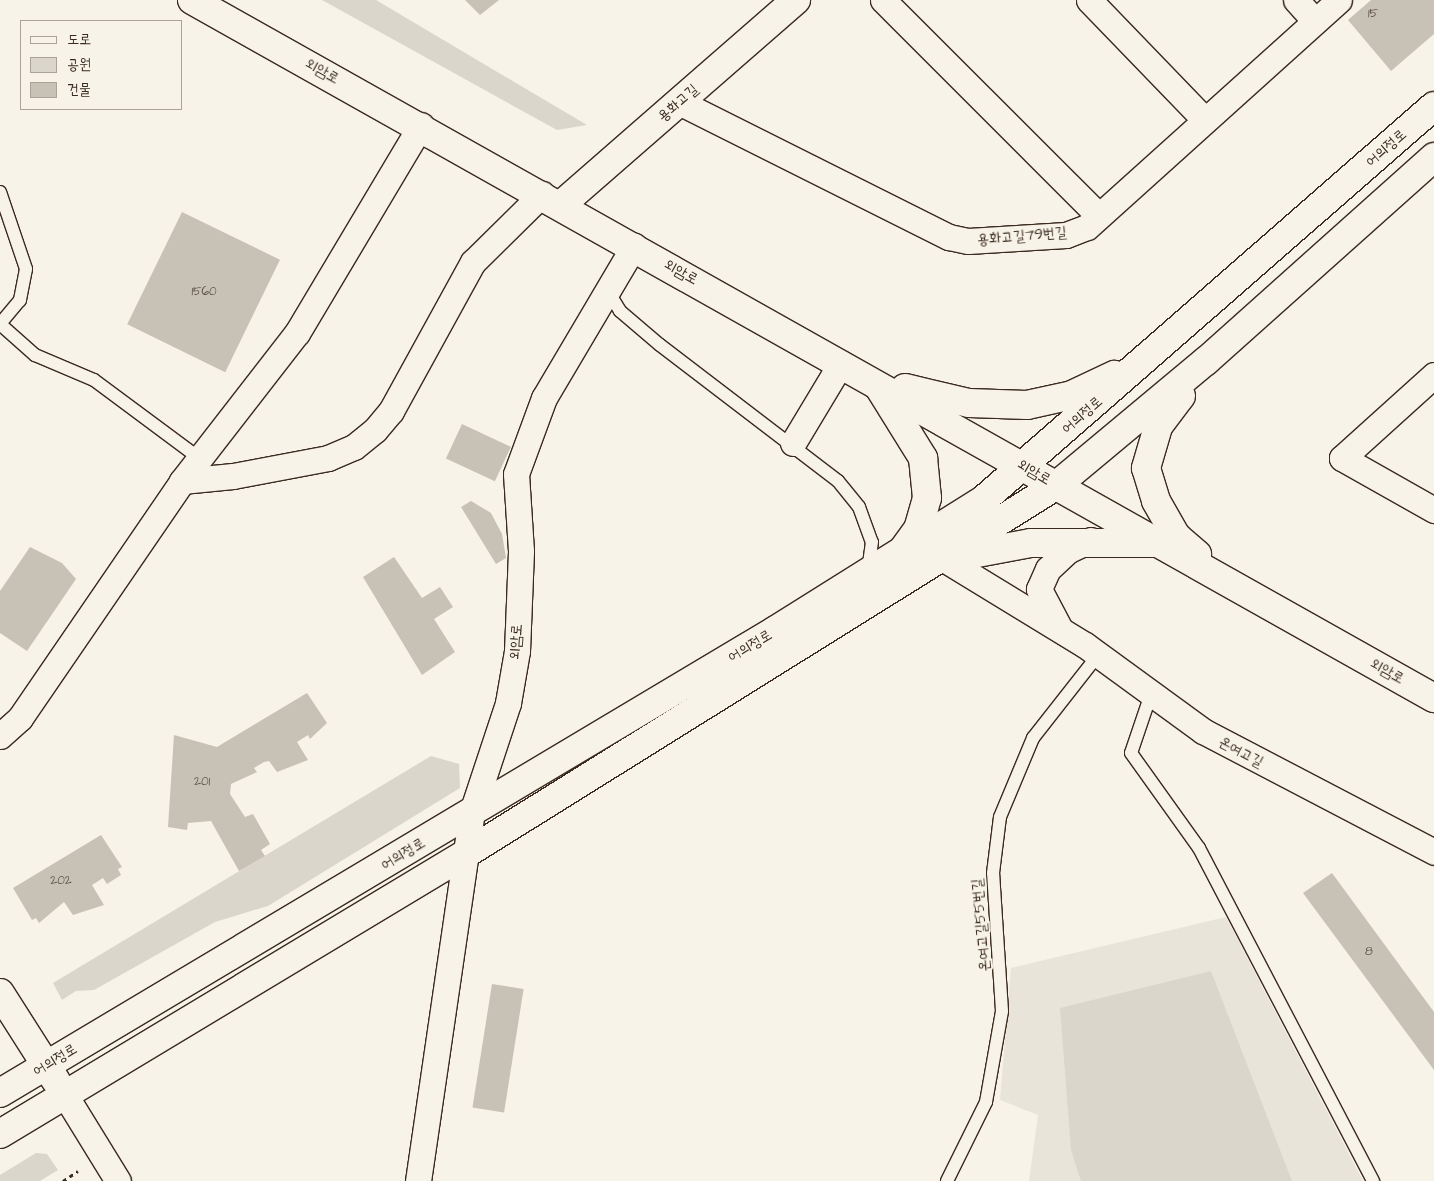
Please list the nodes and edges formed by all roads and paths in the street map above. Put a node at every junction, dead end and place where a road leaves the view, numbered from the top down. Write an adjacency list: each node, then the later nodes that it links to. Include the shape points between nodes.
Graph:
1 (192, 0): 11 (main road, 외암로)
2 (796, 0): 8 (main road, 용화고길)
3 (883, 0): 15 (street)
4 (1089, 0): 10 (street)
5 (1296, 0): 7 (street)
6 (1339, 0): 7 (street, 용화고길79번길)
7 (1315, 21): 10 (street, 용화고길79번길)
8 (679, 102): 14 (main road, 용화고길); 15 (street, 용화고길79번길, via 949,237 968,241 1066,235 1087,227)
9 (1434, 106): 19 (main road, 어의정로)
10 (1205, 120): 15 (street, 용화고길79번길)
11 (421, 125): 14 (main road, 외암로); 25 (street, via 297,333)
12 (1434, 157): 20 (main road, 어의정로)
13 (0, 192): 18 (lane, via 26,269 20,300)
14 (551, 199): 16 (main road, 외암로); 27 (street, via 473,262 391,412 354,447 328,458 233,476)
15 (1099, 216)
16 (634, 246): 17 (street, 외암로); 21 (main road, 외암로)
17 (608, 291): 24 (lane, via 620,311 660,345); 41 (street, 외암로, via 544,398 516,474 522,551 517,651 508,703)
18 (0, 324): 25 (lane, via 35,355 94,380)
19 (1155, 352): 23 (main road, via 1072,395 1027,405 969,403); 26 (main road, 어의정로)
20 (1206, 361): 28 (main road, 어의정로); 35 (main road, via 1158,427 1146,468 1156,501 1176,536)
21 (841, 362): 23 (main road, 외암로); 24 (street)
22 (1434, 375): 29 (street, via 1342,458)
23 (875, 382): 26 (main road, 외암로); 32 (main road, via 923,458 927,498 918,529)
24 (793, 443): 34 (lane, via 838,481 859,507 872,542)
25 (199, 458): 27 (street)
26 (1024, 466): 28 (main road, 외암로); 32 (main road, 어의정로, via 982,501)
27 (182, 481): 40 (street, via 20,718)
28 (1057, 485): 31 (main road, 외암로); 33 (main road, 어의정로)
29 (1434, 510)
30 (1092, 540): 31 (main road); 33 (main road, via 1031,543); 36 (street, 온여고길, via 1067,551 1048,570 1039,589)
31 (1160, 543): 35 (main road, 외암로)
32 (900, 553): 34 (main road, 어의정로)
33 (944, 559): 36 (street, 온여고길); 42 (main road, 어의정로)
34 (867, 573): 41 (main road, 어의정로)
35 (1228, 582): 39 (main road, 외암로)
36 (1062, 631): 37 (street, 온여고길)
37 (1098, 655): 38 (street, 온여고길); 53 (lane, 온여고길55번길, via 1033,738 1000,817 992,873 1002,1012 986,1102)
38 (1151, 694): 43 (street, 온여고길, via 1203,731); 54 (lane, via 1131,753 1200,848)
39 (1434, 698)
40 (0, 736)
41 (472, 812): 42 (street, 외암로); 45 (main road, 어의정로)
42 (467, 852): 47 (main road, 어의정로); 52 (street, 외암로)
43 (1434, 852)
44 (0, 993): 45 (main road)
45 (46, 1065): 46 (main road, 어의정로); 47 (main road)
46 (0, 1093)
47 (65, 1095): 48 (main road, 어의정로); 51 (street)
48 (0, 1134)
49 (78, 1172): 50 (path)
50 (63, 1181)
51 (118, 1181)
52 (418, 1181)
53 (947, 1181)
54 (1374, 1181)

